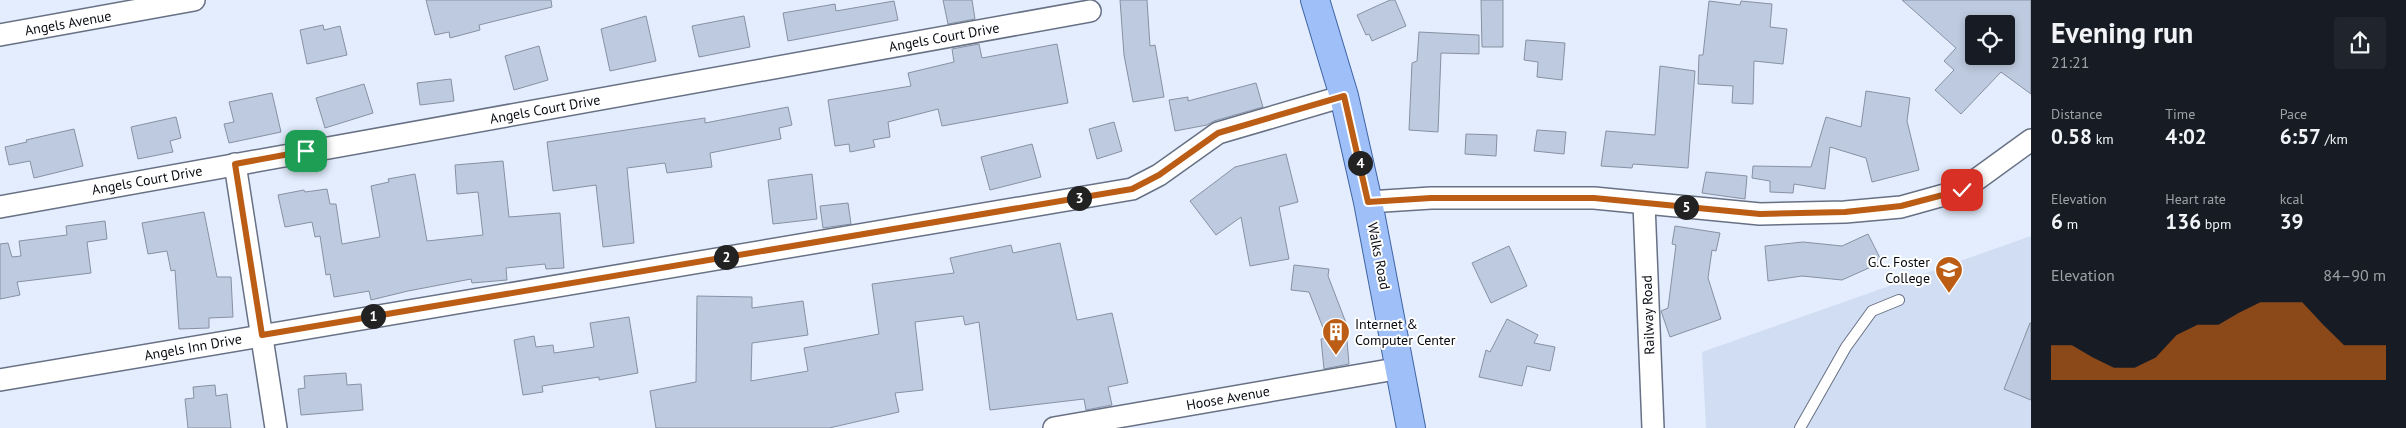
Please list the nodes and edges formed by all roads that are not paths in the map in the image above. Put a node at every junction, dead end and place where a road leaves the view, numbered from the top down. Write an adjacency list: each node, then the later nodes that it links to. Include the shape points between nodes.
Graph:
1 (194, 0): 4 (street, Angels Avenue)
2 (1315, 0): 5 (main road, Walks Road)
3 (1090, 11): 7 (street, Angels Court Drive)
4 (0, 35)
5 (1344, 96): 8 (main road, Walks Road); 12 (street, Angels Inn Drive, via 1218,133 1159,175 1132,189)
6 (2031, 140): 9 (street, via 1962,190 1901,206 1845,212 1760,214)
7 (235, 164): 10 (street, Angels Court Drive); 12 (street)
8 (1368, 202): 9 (street, via 1431,198 1594,198); 13 (main road, Walks Road)
9 (1644, 203): 18 (street, Railway Road)
10 (0, 206)
11 (1899, 300): 19 (lane, via 1872,312 1846,347)
12 (262, 335): 14 (street, Angels Inn Drive); 15 (street)
13 (1401, 368): 16 (street, Hoose Avenue); 17 (main road, Walks Road)
14 (0, 380)
15 (276, 428)
16 (1054, 428)
17 (1411, 428)
18 (1653, 428)
19 (1800, 428)

